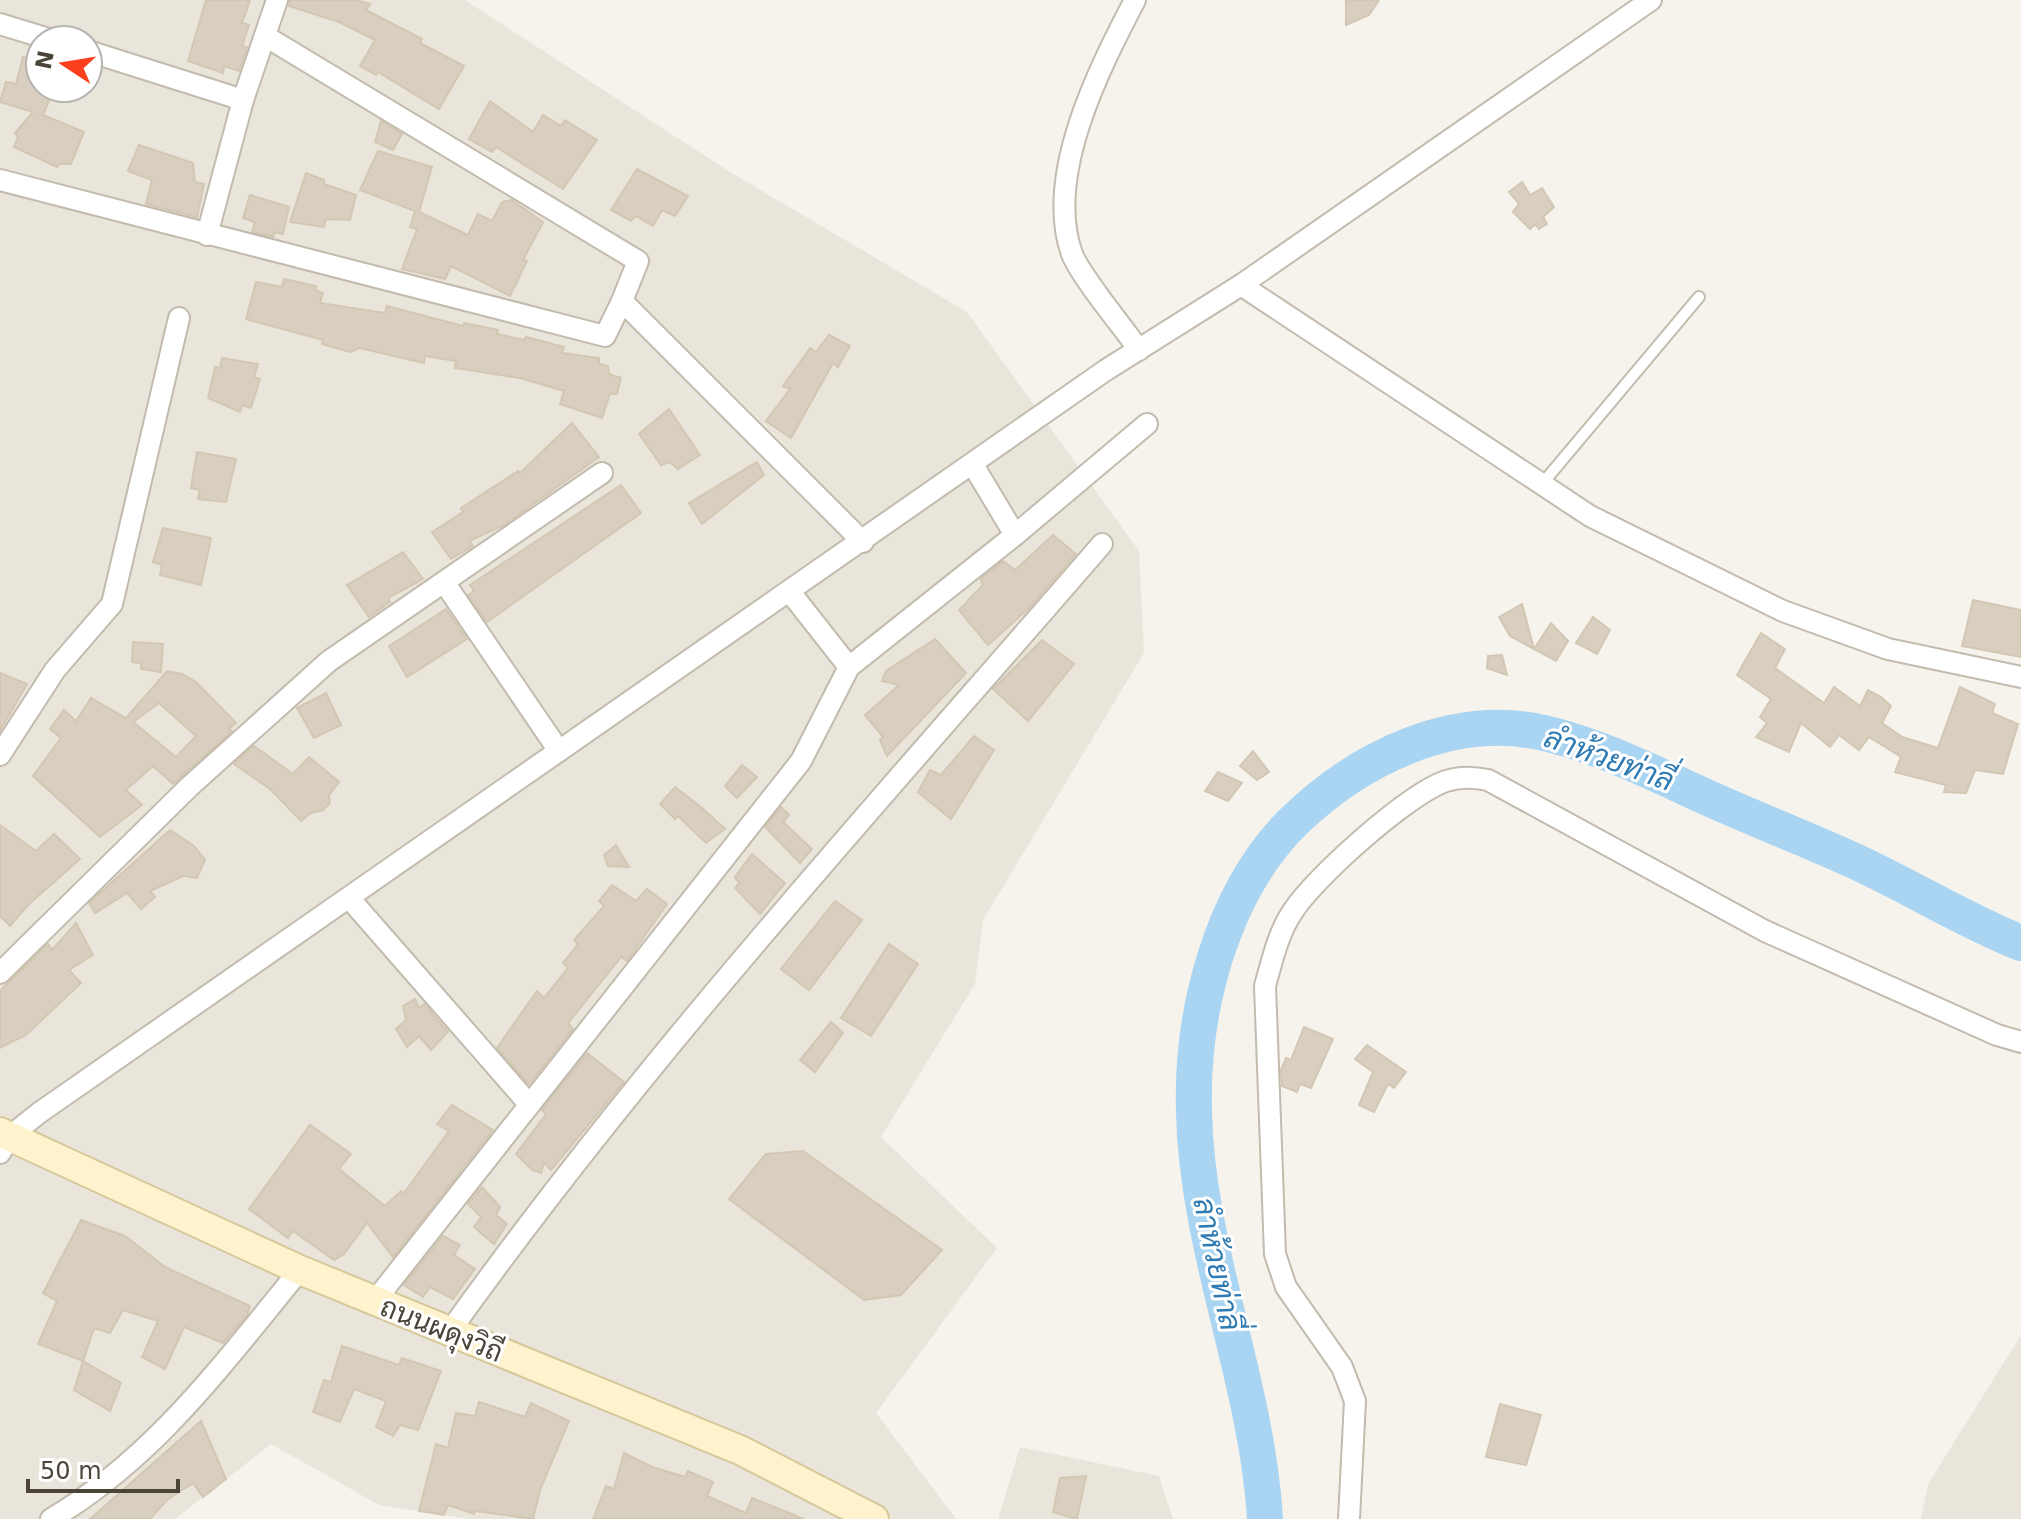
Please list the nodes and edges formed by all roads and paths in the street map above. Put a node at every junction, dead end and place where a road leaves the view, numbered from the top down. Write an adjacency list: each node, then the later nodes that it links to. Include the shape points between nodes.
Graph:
1 (277, 0): 6 (street)
2 (1135, 0): 15 (street, via 1106,56 1070,156 1064,213 1073,256)
3 (1651, 0): 11 (street)
4 (0, 24): 5 (street)
5 (24, 31)
6 (265, 36): 8 (street); 13 (street, via 638,261)
7 (104, 56): 8 (street)
8 (243, 100): 10 (street)
9 (0, 180): 10 (street)
10 (207, 235): 13 (street, via 605,336)
11 (1241, 285): 15 (street); 19 (street)
12 (1699, 297): 19 (lane)
13 (622, 301): 21 (street)
14 (179, 318): 28 (street, via 112,604 55,670)
15 (1139, 350): 17 (street)
16 (1147, 424): 20 (street)
17 (973, 465): 20 (street); 21 (street)
18 (602, 473): 23 (street)
19 (1542, 484): 26 (street, via 1590,516 1783,611 1888,649)
20 (1015, 535): 25 (street)
21 (863, 542): 24 (street)
22 (1102, 544): 36 (street, via 648,1074)
23 (444, 582): 27 (street); 30 (street, via 329,661 190,786)
24 (790, 592): 25 (street); 27 (street)
25 (849, 667): 32 (street, via 801,761)
26 (2021, 677)
27 (559, 751): 29 (street)
28 (0, 755)
29 (350, 899): 32 (street); 33 (street)
30 (0, 973)
31 (2021, 1042): 39 (street, via 1765,931 1488,780 1469,776 1416,795 1308,890 1276,946 1265,986 1275,1254 1286,1287 1342,1367 1355,1401)
32 (529, 1104): 35 (street)
33 (2, 1139): 34 (main road, ถนนผดุงวิถี)
34 (300, 1270): 35 (main road, ถนนผดุงวิถี); 37 (street, via 170,1427)
35 (374, 1302): 36 (main road, ถนนผดุงวิถี)
36 (450, 1331): 38 (main road, ถนนผดุงวิถี, via 740,1450)
37 (51, 1519)
38 (874, 1519)
39 (1349, 1519)

